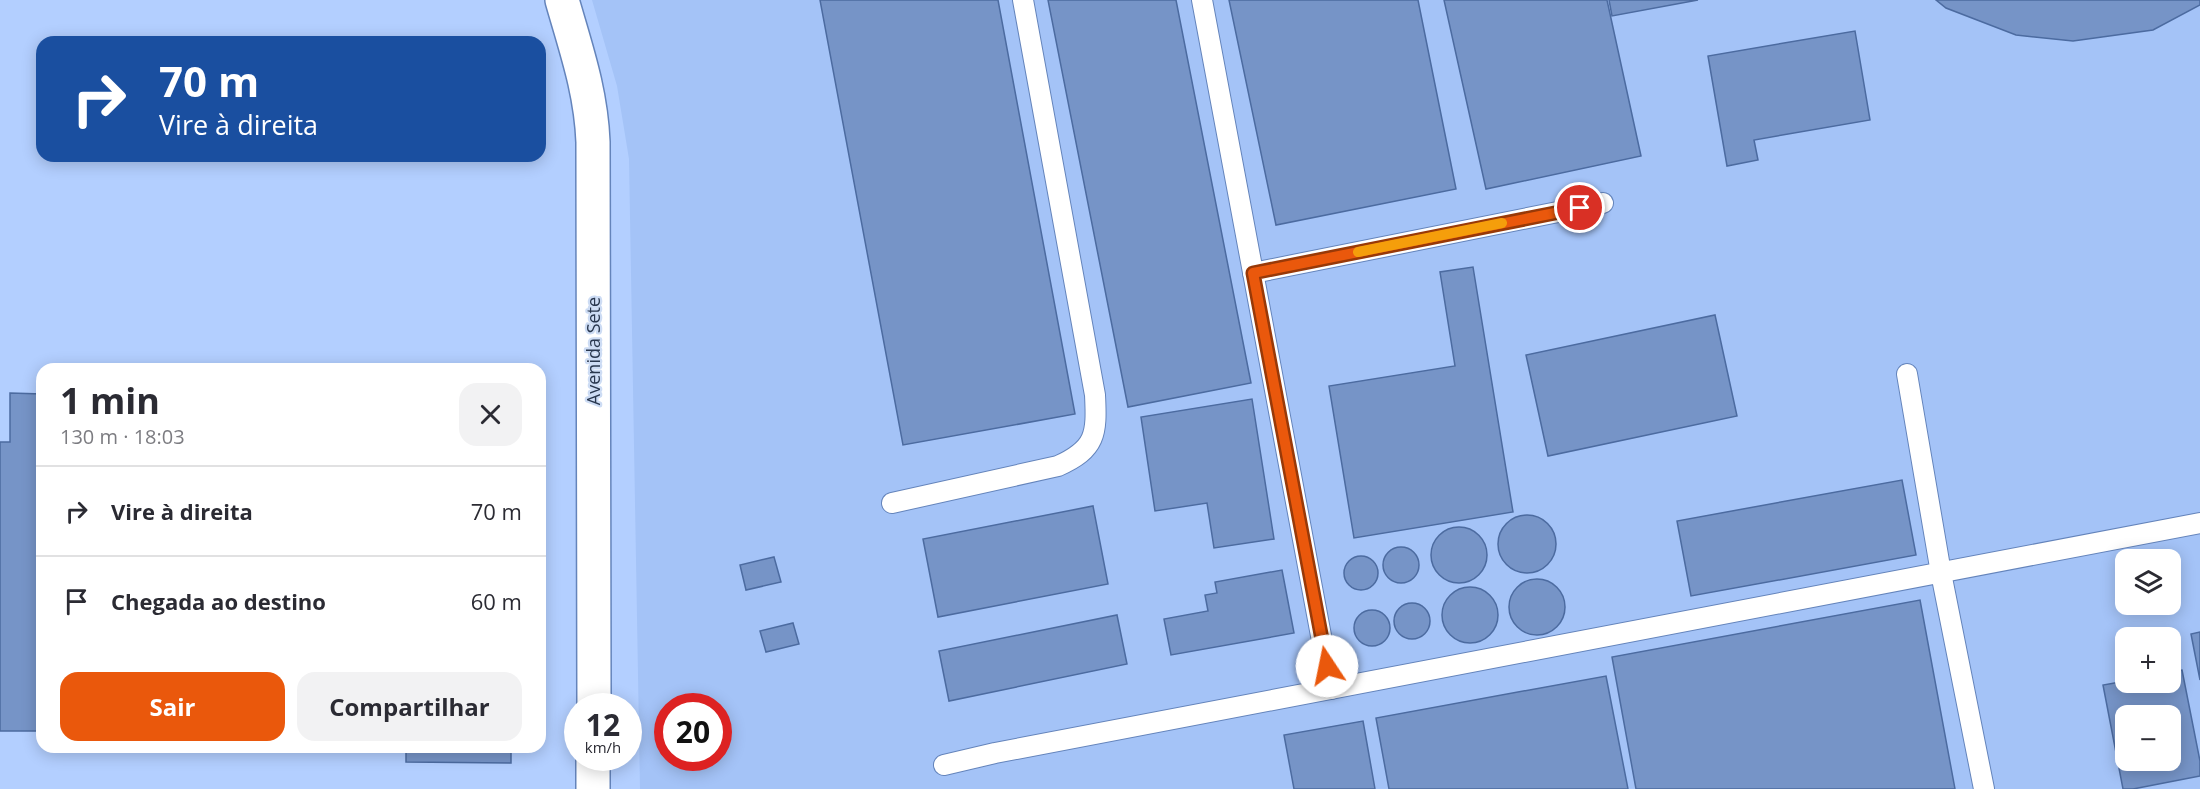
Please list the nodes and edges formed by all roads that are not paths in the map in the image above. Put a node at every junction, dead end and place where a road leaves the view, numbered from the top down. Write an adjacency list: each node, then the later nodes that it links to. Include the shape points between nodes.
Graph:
1 (562, 0): 11 (street, Avenida Sete, via 592,111)
2 (1023, 0): 7 (lane, via 1097,423 1092,440 1077,457 1058,466)
3 (1202, 0): 5 (lane)
4 (1603, 203): 5 (lane)
5 (1253, 273): 10 (lane)
6 (1907, 374): 9 (lane)
7 (891, 503)
8 (2200, 523): 9 (lane)
9 (1941, 573): 10 (lane); 15 (lane)
10 (1331, 689): 12 (lane)
11 (594, 693)
12 (944, 765)
13 (593, 771): 14 (street)
14 (593, 789)
15 (1984, 789)

